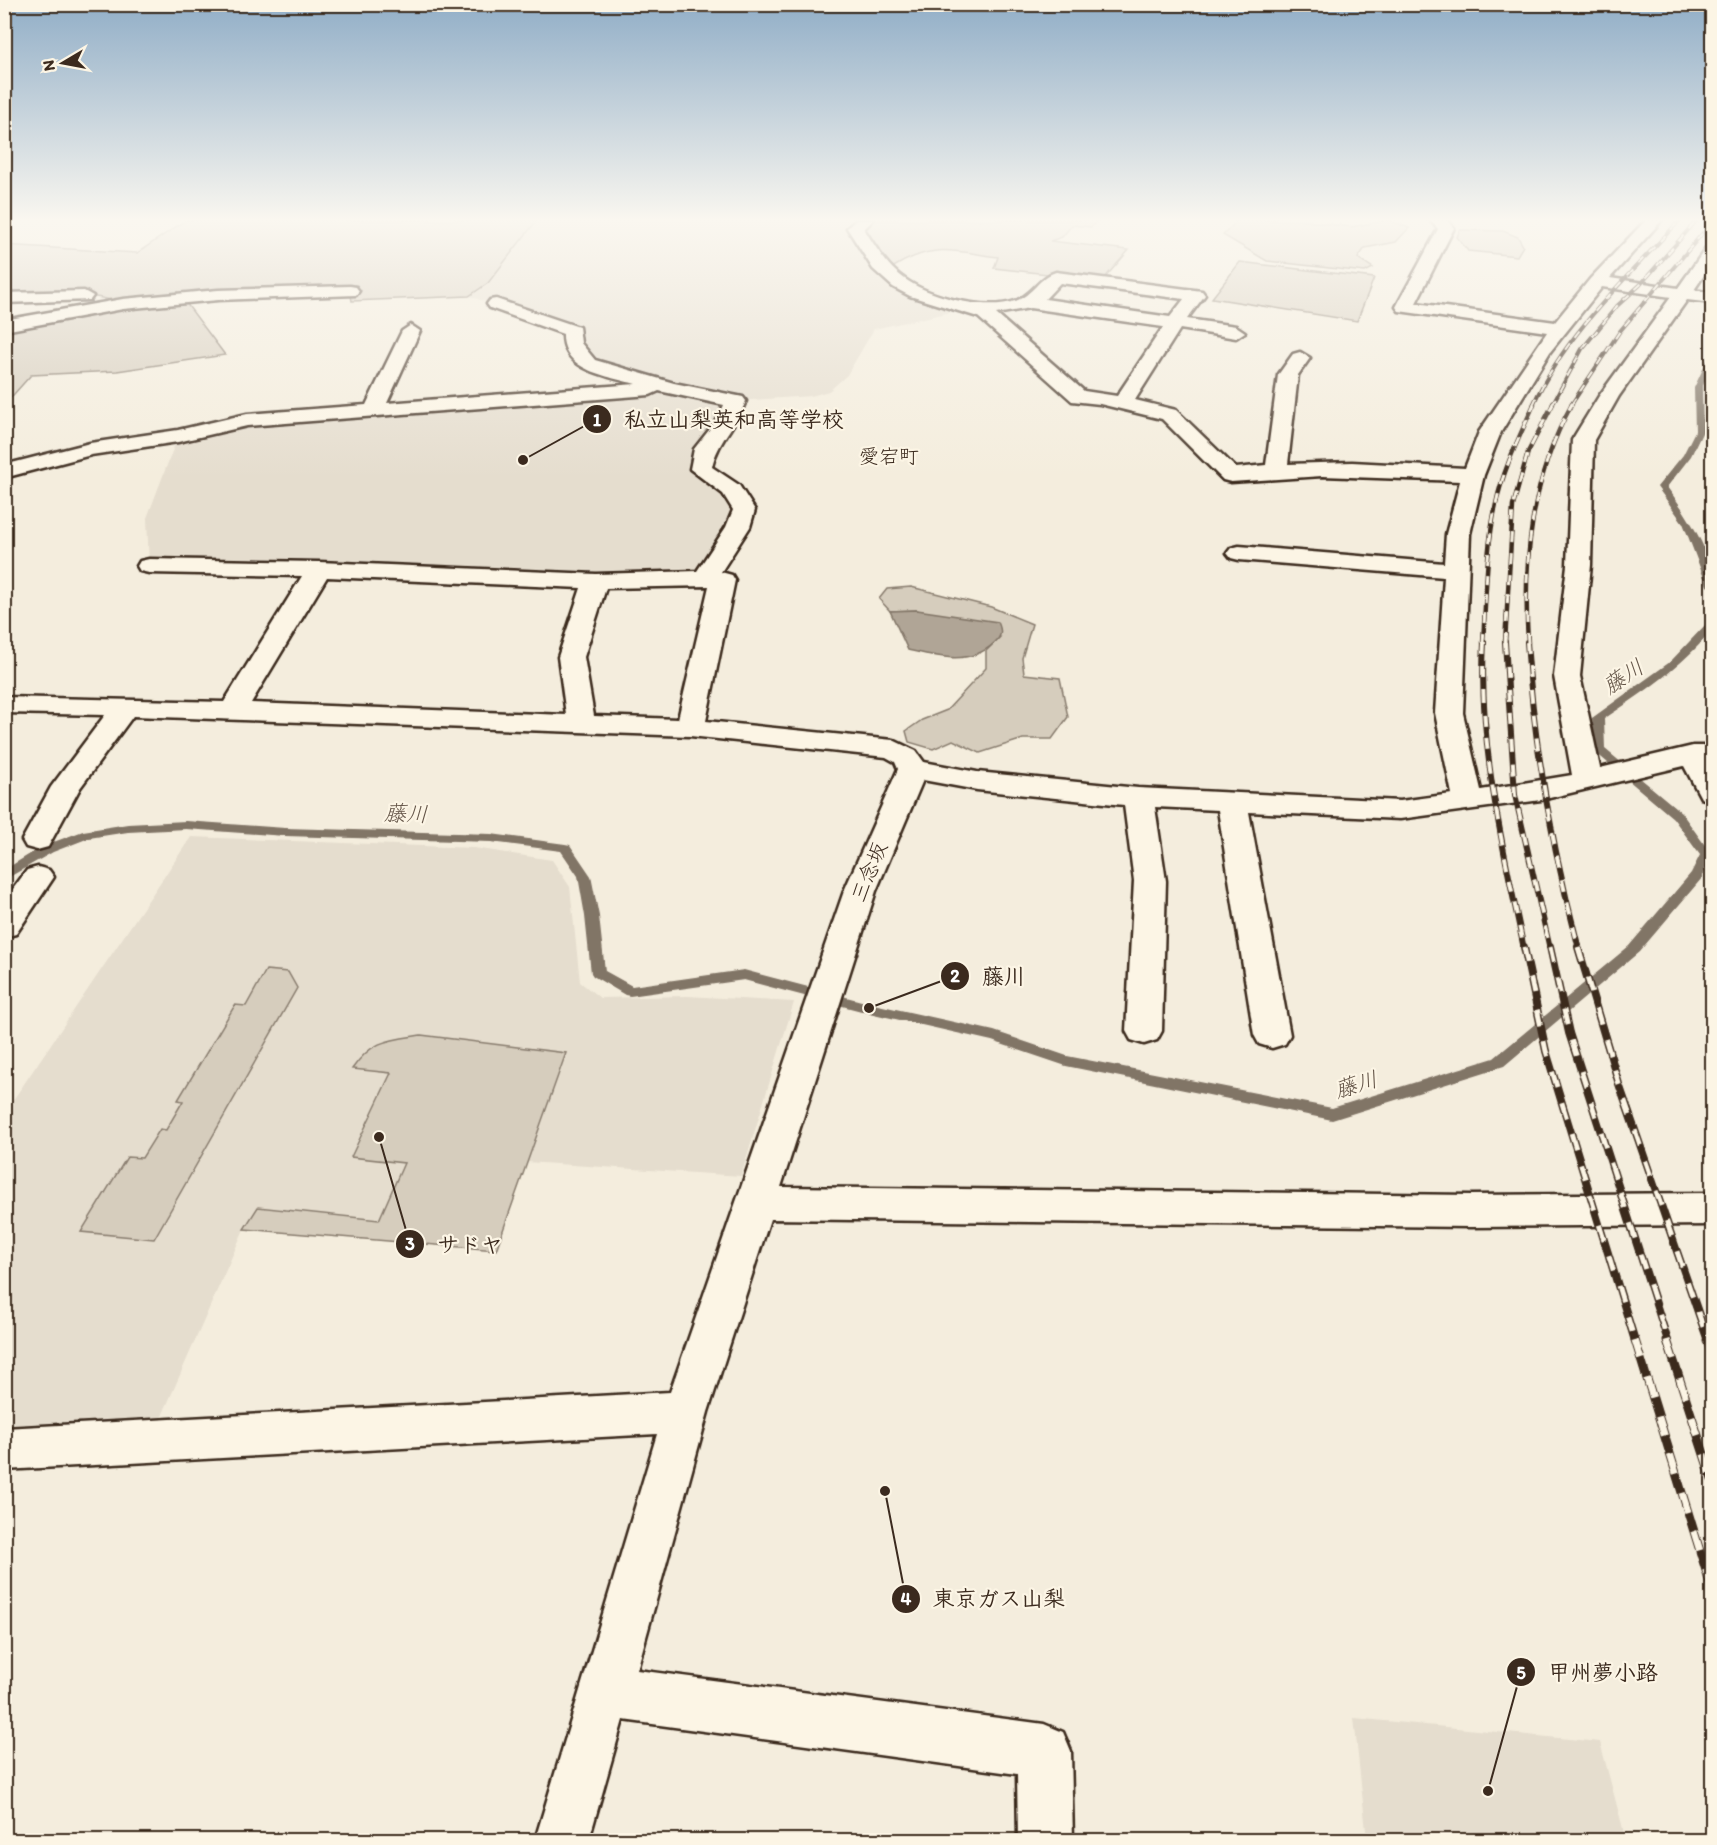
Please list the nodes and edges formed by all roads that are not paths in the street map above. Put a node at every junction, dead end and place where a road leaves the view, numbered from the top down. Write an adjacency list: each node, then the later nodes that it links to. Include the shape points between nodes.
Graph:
1 (112, 306): 12 (street)
2 (502, 306): 17 (street, via 572,332 572,344 588,364)
3 (963, 306): 10 (street)
4 (1016, 306): 10 (street)
5 (1055, 306): 11 (street)
6 (1188, 306): 11 (street)
7 (1406, 306): 13 (street)
8 (1577, 306): 13 (street)
9 (1675, 306): 36 (street, via 1583,440 1579,565 1567,676)
10 (979, 311): 18 (street, via 1079,397)
11 (1174, 324): 15 (street); 18 (street)
12 (4, 326)
13 (1559, 328): 22 (street, via 1490,432)
14 (411, 331): 19 (street)
15 (1236, 332)
16 (1300, 358): 20 (street, via 1288,375)
17 (671, 388): 19 (street); 27 (street, via 736,400 727,422 705,449 701,469 731,490 744,510 738,527)
18 (1123, 403): 20 (street, via 1169,414 1231,475)
19 (374, 410): 21 (street, via 247,420 178,436 90,449)
20 (1276, 469): 22 (street, via 1370,468)
21 (4, 472)
22 (1473, 475): 26 (street, via 1458,534)
23 (1239, 553): 26 (street)
24 (149, 566): 25 (street)
25 (319, 569): 28 (street); 31 (street)
26 (1455, 571): 39 (street, via 1449,713)
27 (705, 578): 28 (street); 33 (street, via 723,580)
28 (596, 580): 32 (street, via 571,657)
29 (4, 705): 30 (street)
30 (125, 707): 31 (street); 41 (street, via 66,787)
31 (232, 711): 32 (street)
32 (581, 723): 33 (street)
33 (690, 728): 35 (street, via 893,749 906,757)
34 (1703, 755): 36 (street); 37 (street)
35 (913, 769): 38 (street, via 977,781); 46 (street, 三念坂, via 860,891)
36 (1596, 779): 39 (street)
37 (1713, 792)
38 (1138, 797): 40 (street); 44 (street, via 1150,881)
39 (1468, 801): 40 (street, via 1400,810)
40 (1232, 802): 45 (street)
41 (37, 840)
42 (38, 877): 43 (street)
43 (4, 926)
44 (1144, 1031)
45 (1272, 1035)
46 (758, 1203): 47 (street, via 1471,1211); 48 (street, 三念坂)
47 (1713, 1209)
48 (686, 1412): 49 (street); 50 (street, 三念坂)
49 (4, 1449)
50 (605, 1692): 51 (street, 三念坂); 52 (street, via 1044,1751)
51 (562, 1840)
52 (1045, 1840)

